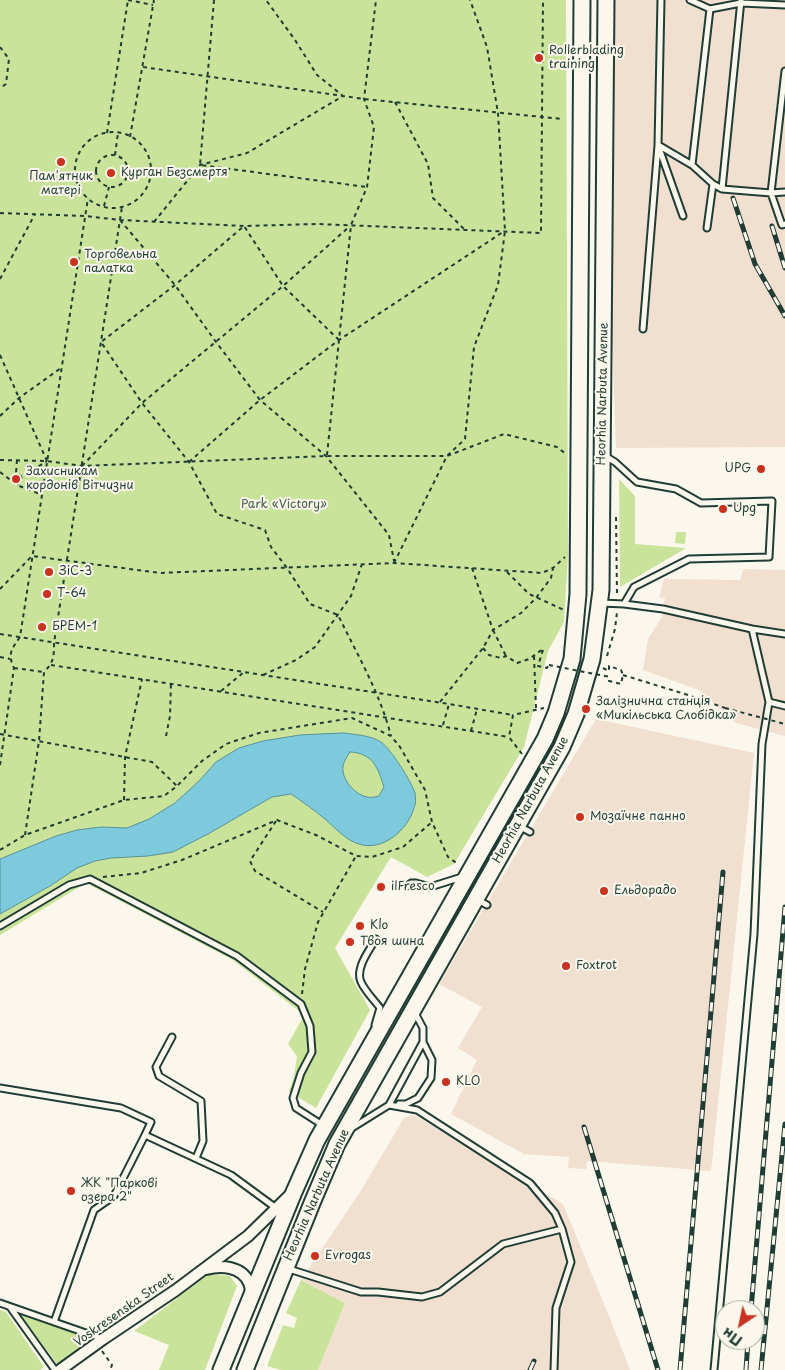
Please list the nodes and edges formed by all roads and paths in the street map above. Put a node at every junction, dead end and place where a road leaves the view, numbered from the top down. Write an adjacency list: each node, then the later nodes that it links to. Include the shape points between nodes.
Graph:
1 (128, 0): 14 (path); 27 (path)
2 (154, 0): 14 (path)
3 (214, 0): 19 (path)
4 (266, 0): 21 (path, via 318,75)
5 (376, 0): 22 (path)
6 (470, 0): 24 (path, via 487,47)
7 (543, 0): 25 (path)
8 (582, 0): 151 (main road, Heorhia Narbuta Avenue, via 578,594 572,659 544,739)
9 (606, 0): 71 (main road, Heorhia Narbuta Avenue)
10 (662, 0): 30 (lane)
11 (690, 0): 15 (lane)
12 (741, 2): 13 (lane); 15 (lane); 37 (lane)
13 (785, 4)
14 (153, 5): 17 (path)
15 (710, 9): 33 (lane)
16 (0, 47): 20 (path, via 9,59 6,84)
17 (143, 67): 19 (path); 29 (path)
18 (785, 71): 38 (lane)
19 (208, 77): 21 (path); 32 (path)
20 (0, 88)
21 (343, 96): 22 (path); 32 (path, via 247,153)
22 (364, 99): 23 (path); 36 (path, via 374,127)
23 (395, 102): 24 (path); 53 (path, via 428,164 433,198)
24 (498, 113): 25 (path); 54 (path)
25 (543, 116): 26 (path); 54 (path, via 541,233)
26 (562, 119)
27 (107, 133): 28 (path); 40 (path, via 91,139 77,157 76,180)
28 (118, 133): 29 (path); 31 (path)
29 (130, 137): 42 (path, via 142,146 148,156 150,177 140,196)
30 (658, 146): 33 (lane); 46 (lane); 58 (lane)
31 (115, 156): 35 (path, via 101,160 96,172 99,180); 35 (path, via 127,165 128,174 120,186)
32 (200, 165): 36 (path); 48 (path)
33 (692, 165): 34 (lane)
34 (713, 184): 37 (lane); 52 (lane)
35 (109, 187): 41 (path)
36 (367, 188): 50 (path)
37 (722, 189): 38 (lane)
38 (771, 192): 39 (lane); 49 (lane, via 782,225)
39 (785, 192)
40 (88, 198): 41 (path); 45 (path)
41 (104, 206): 42 (path)
42 (122, 207): 47 (path)
43 (0, 213): 44 (path)
44 (35, 214): 45 (path); 55 (path)
45 (85, 216): 47 (path); 63 (path)
46 (683, 216)
47 (120, 220): 48 (path); 56 (path); 60 (path)
48 (154, 222): 51 (path)
49 (785, 224)
50 (351, 225): 51 (path); 53 (path); 57 (path); 59 (path)
51 (244, 226): 56 (path); 57 (path)
52 (707, 228)
53 (465, 230): 54 (path)
54 (505, 231): 59 (path); 69 (path, via 498,285 474,347 465,439)
55 (0, 279)
56 (174, 285): 60 (path); 61 (path)
57 (283, 286): 59 (path); 61 (path)
58 (643, 329)
59 (339, 340): 65 (path); 68 (path)
60 (101, 342): 66 (path); 76 (path)
61 (216, 342): 65 (path); 66 (path)
62 (0, 355): 64 (path)
63 (62, 367): 64 (path); 74 (path)
64 (19, 398): 67 (path); 74 (path)
65 (260, 400): 68 (path); 75 (path)
66 (142, 403): 75 (path); 76 (path)
67 (0, 416)
68 (326, 456): 69 (path); 75 (path); 86 (path, via 389,535)
69 (447, 456): 70 (path, via 504,434 557,447); 86 (path)
70 (568, 456)
71 (602, 456): 94 (main road, Heorhia Narbuta Avenue); 95 (lane, via 615,462 637,482 676,489 701,503 772,501 769,557 689,559 634,587)
72 (0, 460): 73 (path)
73 (17, 460): 74 (path); 78 (path)
74 (47, 461): 76 (path); 79 (path); 82 (path)
75 (189, 462): 76 (path); 89 (path, via 217,514 265,530 271,547)
76 (82, 466): 85 (path)
77 (0, 472): 80 (path)
78 (16, 473): 79 (path); 80 (path)
79 (22, 477): 81 (path)
80 (11, 480): 81 (path)
81 (17, 485): 82 (path)
82 (42, 495): 84 (path)
83 (568, 554): 90 (path)
84 (32, 556): 85 (path); 92 (path); 102 (path)
85 (67, 561): 89 (path, via 160,573); 103 (path)
86 (394, 562): 87 (path); 88 (path)
87 (362, 564): 89 (path); 97 (path, via 351,596)
88 (472, 567): 91 (path); 99 (path)
89 (286, 568): 97 (path, via 310,604)
90 (553, 568): 91 (path, via 542,573); 93 (path, via 551,578)
91 (507, 571): 93 (path)
92 (0, 589)
93 (536, 598): 96 (path); 99 (path, via 521,613)
94 (600, 603): 95 (lane); 158 (main road, Heorhia Narbuta Avenue, via 592,659 576,714 562,747 524,829)
95 (624, 604): 98 (lane, via 663,609)
96 (569, 612)
97 (338, 615): 114 (path, via 315,647 296,660); 119 (path)
98 (752, 629): 101 (lane); 121 (lane)
99 (493, 630): 104 (path); 105 (path)
100 (0, 634): 102 (path)
101 (785, 634)
102 (20, 637): 103 (path); 108 (path)
103 (54, 643): 109 (path); 113 (path)
104 (483, 648): 105 (path, via 489,655); 120 (path)
105 (506, 656): 106 (path, via 517,663)
106 (534, 656): 115 (path, bridge, via 543,649 538,666 547,668 549,665 610,677 609,681 621,684); 126 (path)
107 (0, 657): 108 (path)
108 (10, 659): 110 (path)
109 (51, 665): 112 (path); 116 (path)
110 (14, 668): 112 (path); 135 (path)
111 (609, 671): 115 (path, via 609,666 622,670)
112 (44, 672): 139 (path)
113 (244, 672): 114 (path); 118 (path)
114 (262, 675): 119 (path)
115 (622, 675): 131 (path, bridge)
116 (142, 679): 117 (path); 140 (path)
117 (171, 683): 118 (path); 136 (path)
118 (221, 691): 127 (path)
119 (377, 693): 120 (path); 129 (path)
120 (440, 702): 122 (path)
121 (769, 702): 123 (lane); 184 (lane, via 762,744 754,934)
122 (449, 704): 125 (path); 132 (path)
123 (785, 706)
124 (549, 707): 126 (path)
125 (477, 709): 128 (path); 133 (path)
126 (536, 709): 128 (path)
127 (352, 712): 129 (path); 130 (path)
128 (513, 715): 138 (path)
129 (386, 717): 132 (path); 137 (path)
130 (352, 718): 137 (path); 143 (path, via 259,733 226,744)
131 (785, 724)
132 (443, 726): 133 (path)
133 (471, 731): 138 (path)
134 (0, 734): 135 (path)
135 (5, 734): 139 (path); 142 (path)
136 (166, 736)
137 (390, 736): 146 (path, via 425,790)
138 (509, 737): 141 (path)
139 (39, 741): 140 (path); 147 (path)
140 (125, 757): 143 (path, via 152,762); 144 (path)
141 (525, 758)
142 (0, 765)
143 (177, 786): 144 (path, via 164,796)
144 (124, 800): 147 (path)
145 (276, 820): 149 (path, via 316,835); 152 (path, via 182,860 141,873); 154 (path, via 250,861 255,871)
146 (432, 822): 149 (path, via 403,846 372,857); 150 (path, via 448,857)
147 (25, 835): 148 (path)
148 (0, 850)
149 (356, 856): 154 (path)
150 (456, 863)
151 (467, 876): 153 (lane, via 430,887 411,882); 160 (main road, Heorhia Narbuta Avenue)
152 (90, 879): 155 (lane, via 69,885); 157 (lane, via 238,956)
153 (408, 886)
154 (323, 912): 157 (path, via 305,969)
155 (0, 926)
156 (376, 939): 160 (lane, via 360,970 360,981 380,1008)
157 (301, 1004): 164 (lane, via 310,1026 312,1052 293,1098 296,1108)
158 (415, 1006): 161 (lane, via 415,1014 424,1028); 166 (main road, Heorhia Narbuta Avenue)
159 (172, 1037): 167 (lane, via 156,1067 159,1076 202,1101 203,1141)
160 (374, 1041): 164 (main road, Heorhia Narbuta Avenue)
161 (423, 1042): 163 (lane); 163 (lane, via 432,1060 431,1078 418,1098 406,1104)
162 (0, 1088): 165 (lane, via 121,1108 151,1122)
163 (389, 1105): 166 (lane); 170 (lane, via 417,1110 530,1183 555,1213)
164 (325, 1127): 168 (main road, Heorhia Narbuta Avenue)
165 (145, 1135): 167 (lane); 176 (lane, via 114,1196 94,1210)
166 (343, 1135): 171 (main road, Heorhia Narbuta Avenue)
167 (196, 1158): 169 (lane, via 230,1174)
168 (294, 1192): 169 (street, Voskresenska Street); 173 (main road, Heorhia Narbuta Avenue)
169 (276, 1208): 172 (street, Voskresenska Street, via 248,1236)
170 (562, 1229): 171 (lane, via 504,1244 440,1292 422,1297 361,1292); 183 (lane, via 571,1262 556,1308)
171 (286, 1268): 182 (main road, Heorhia Narbuta Avenue)
172 (203, 1270): 173 (street, via 215,1266 236,1270 249,1283); 177 (street, Voskresenska Street)
173 (251, 1296): 181 (main road, Heorhia Narbuta Avenue)
174 (0, 1303): 175 (lane)
175 (9, 1306): 176 (lane); 179 (lane)
176 (54, 1322): 177 (lane)
177 (103, 1339): 179 (street, Voskresenska Street)
178 (102, 1351): 180 (path, via 112,1364)
179 (60, 1370)
180 (110, 1370)
181 (221, 1370)
182 (245, 1370)
183 (554, 1370)
184 (714, 1370)

